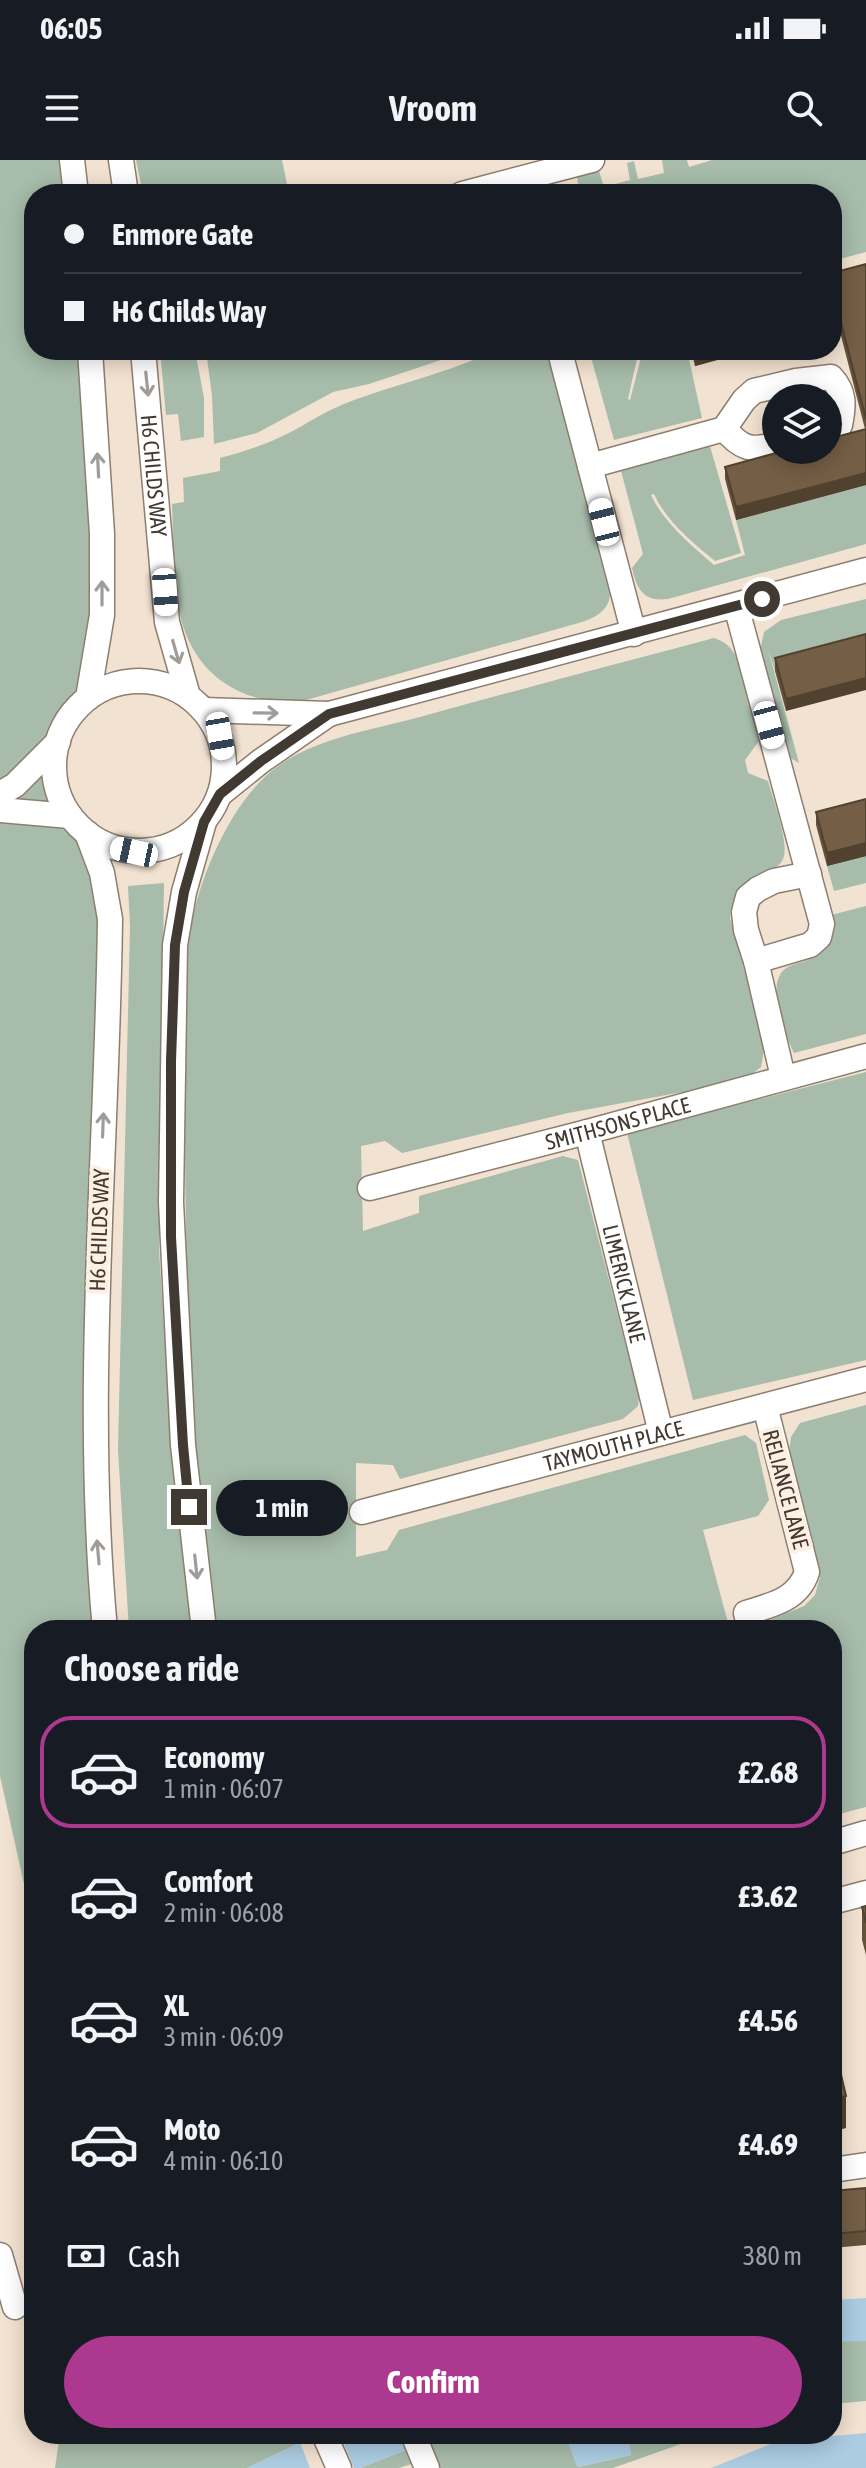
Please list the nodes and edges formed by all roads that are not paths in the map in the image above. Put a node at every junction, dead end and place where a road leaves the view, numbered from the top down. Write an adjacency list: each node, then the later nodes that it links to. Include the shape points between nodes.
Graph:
1 (72, 160): 5 (street)
2 (121, 160): 6 (street)
3 (592, 160): 4 (street)
4 (512, 170): 7 (street)
5 (75, 184)
6 (125, 184)
7 (483, 184)
8 (91, 360): 22 (street, one-way to 8, via 102,615)
9 (144, 360): 23 (street, H6 CHILDS WAY, one-way to 23, via 167,622)
10 (562, 360): 18 (street)
11 (783, 384): 12 (street, via 831,377)
12 (838, 384)
13 (762, 389): 16 (street, via 744,400)
14 (842, 393): 15 (street)
15 (842, 417)
16 (724, 429): 17 (street, via 739,445); 18 (street)
17 (762, 448)
18 (590, 466): 21 (street)
19 (866, 570): 20 (street)
20 (736, 606): 21 (street); 31 (street)
21 (634, 634): 24 (street)
22 (88, 698): 23 (street, via 111,685 138,681 164,684); 25 (street, via 69,718)
23 (196, 703): 24 (street, one-way to 24); 27 (street, via 220,736 225,765)
24 (329, 714): 27 (street)
25 (58, 742): 26 (street); 30 (street, via 54,768 59,795)
26 (0, 794)
27 (220, 794): 29 (street)
28 (0, 810): 30 (street, via 23,810)
29 (204, 822): 30 (street, via 184,839 134,852 109,846); 42 (street, one-way to 42, via 175,945 171,1170 183,1445)
30 (78, 825): 41 (street, H6 CHILDS WAY, one-way to 30, via 94,1426 110,919 102,873)
31 (809, 874): 32 (street, via 774,881 748,897 746,930); 32 (street, via 822,924 819,937 810,945)
32 (756, 961): 34 (street)
33 (866, 1056): 34 (street, SMITHSONS PLACE)
34 (783, 1077): 35 (street, SMITHSONS PLACE)
35 (587, 1132): 36 (street, SMITHSONS PLACE); 39 (street, LIMERICK LANE)
36 (370, 1188)
37 (866, 1379): 38 (street, TAYMOUTH PLACE)
38 (765, 1406): 39 (street, TAYMOUTH PLACE); 43 (street, RELIANCE LANE, via 807,1572 795,1594 746,1613)
39 (661, 1433): 40 (street, TAYMOUTH PLACE)
40 (362, 1512)
41 (104, 1620)
42 (203, 1620)
43 (748, 1620)
44 (866, 1833): 45 (street)
45 (842, 1840)
46 (866, 1893): 47 (street)
47 (842, 1899)
48 (866, 2165): 49 (street)
49 (842, 2169)
50 (0, 2255): 51 (street)
51 (16, 2307)
52 (328, 2444): 54 (street)
53 (417, 2444): 55 (street)
54 (339, 2468)
55 (427, 2468)

